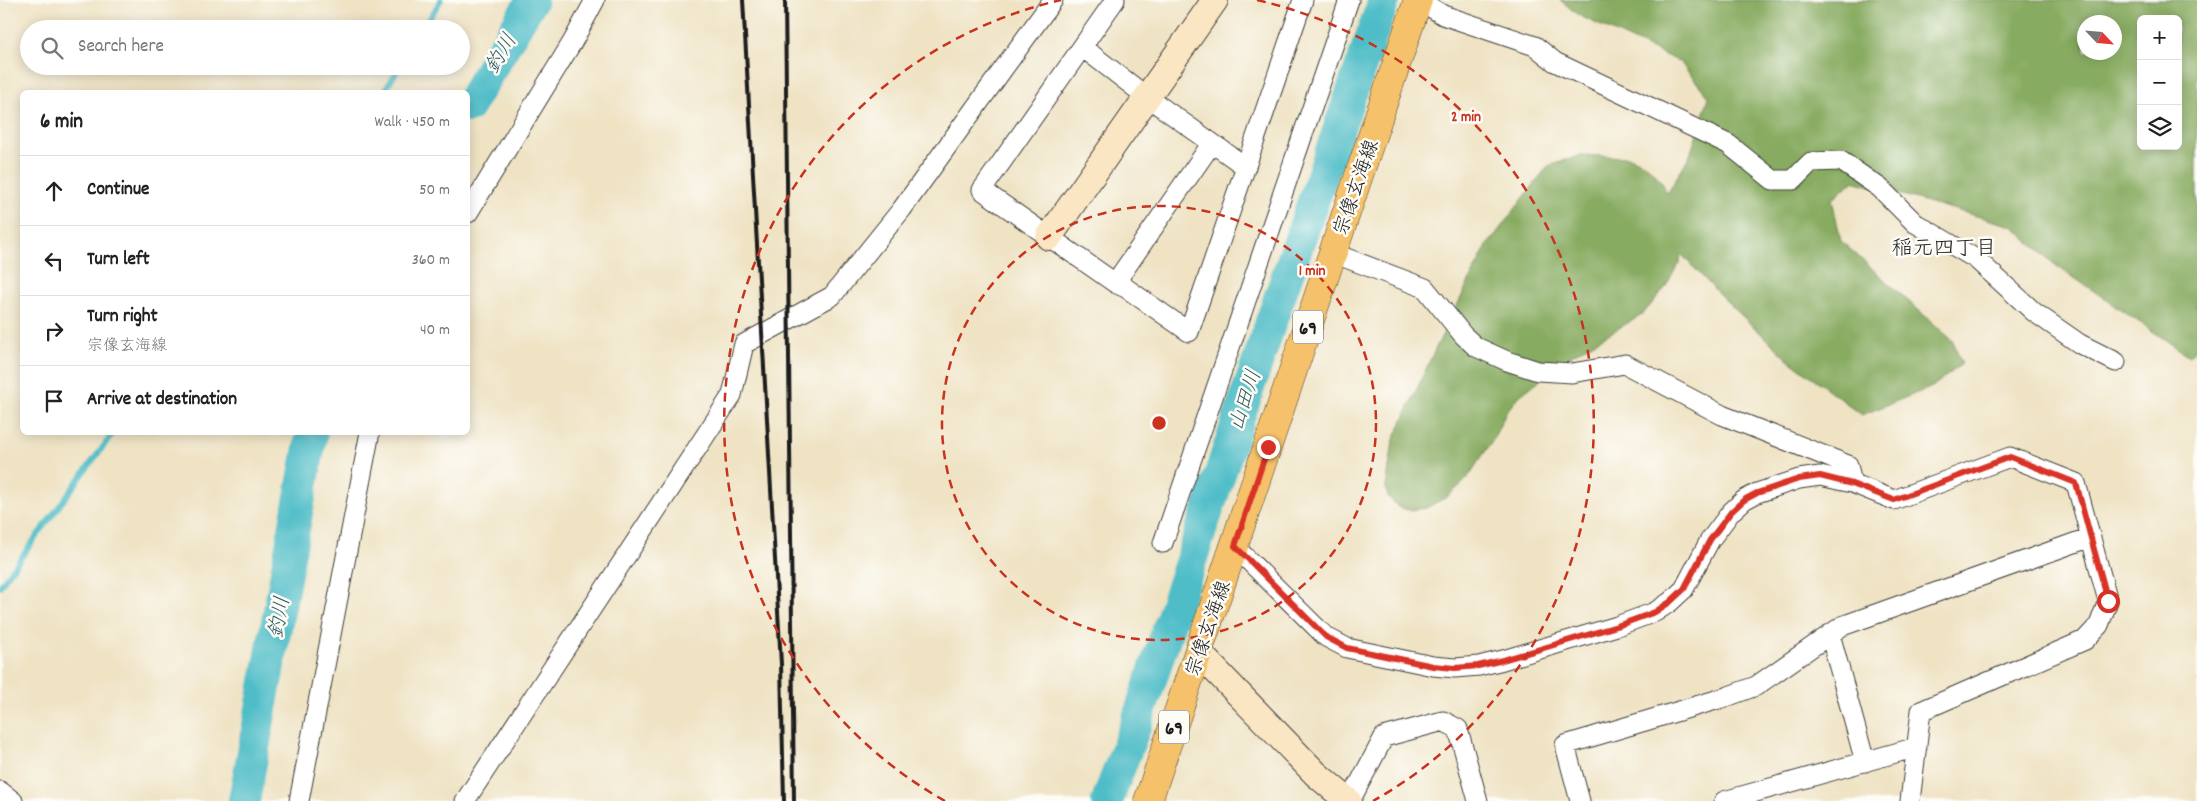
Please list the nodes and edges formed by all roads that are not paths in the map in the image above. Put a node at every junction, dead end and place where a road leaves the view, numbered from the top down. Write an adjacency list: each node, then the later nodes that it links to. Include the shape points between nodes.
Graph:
1 (594, 0): 12 (street, via 573,41)
2 (1053, 0): 29 (street, via 902,209 832,296 744,344 732,395)
3 (1115, 0): 8 (street)
4 (1216, 0): 9 (street)
5 (1303, 0): 11 (street)
6 (1349, 0): 20 (street)
7 (1418, 0): 14 (main road, 宗像玄海線 / 69); 16 (street, via 1443,14 1535,46 1555,62 1728,144 1773,180 1793,180 1811,162 1841,161 1880,188 1915,223 1976,260 2041,317 2080,344)
8 (1082, 47): 9 (street); 13 (street, via 982,190)
9 (1147, 97): 10 (street); 13 (street)
10 (1212, 143): 11 (street); 15 (street)
11 (1246, 167): 15 (street, via 1189,332 1126,288)
12 (470, 210)
13 (1049, 237): 15 (street)
14 (1333, 253): 18 (street, via 1425,288 1476,347 1507,361 1538,371 1572,373 1625,364 1722,415 1848,465); 21 (main road, 宗像玄海線 / 69)
15 (1115, 284)
16 (2116, 362)
17 (369, 435): 28 (street)
18 (1852, 484): 19 (street, via 1894,500 2010,457 2076,483); 21 (street, via 1820,476 1799,479 1757,493 1731,512 1710,540 1684,589 1655,612 1478,666 1433,666 1347,648 1326,637)
19 (2091, 537): 22 (street, via 1842,626); 24 (street, via 2108,601 2099,625 2085,640 1922,711)
20 (1163, 543)
21 (1235, 546): 23 (main road, 宗像玄海線 / 69)
22 (1830, 634): 25 (street); 33 (street, via 1756,686 1564,745)
23 (1199, 653): 30 (main road, 宗像玄海線 / 69); 31 (street, via 1316,774)
24 (1917, 747): 25 (street); 35 (street)
25 (1865, 762): 34 (street)
26 (0, 791): 27 (street)
27 (13, 801)
28 (299, 801)
29 (465, 801)
30 (1148, 801)
31 (1349, 801): 32 (street, via 1384,738 1443,721 1458,729)
32 (1478, 801)
33 (1580, 801)
34 (1724, 801)
35 (1910, 801)

